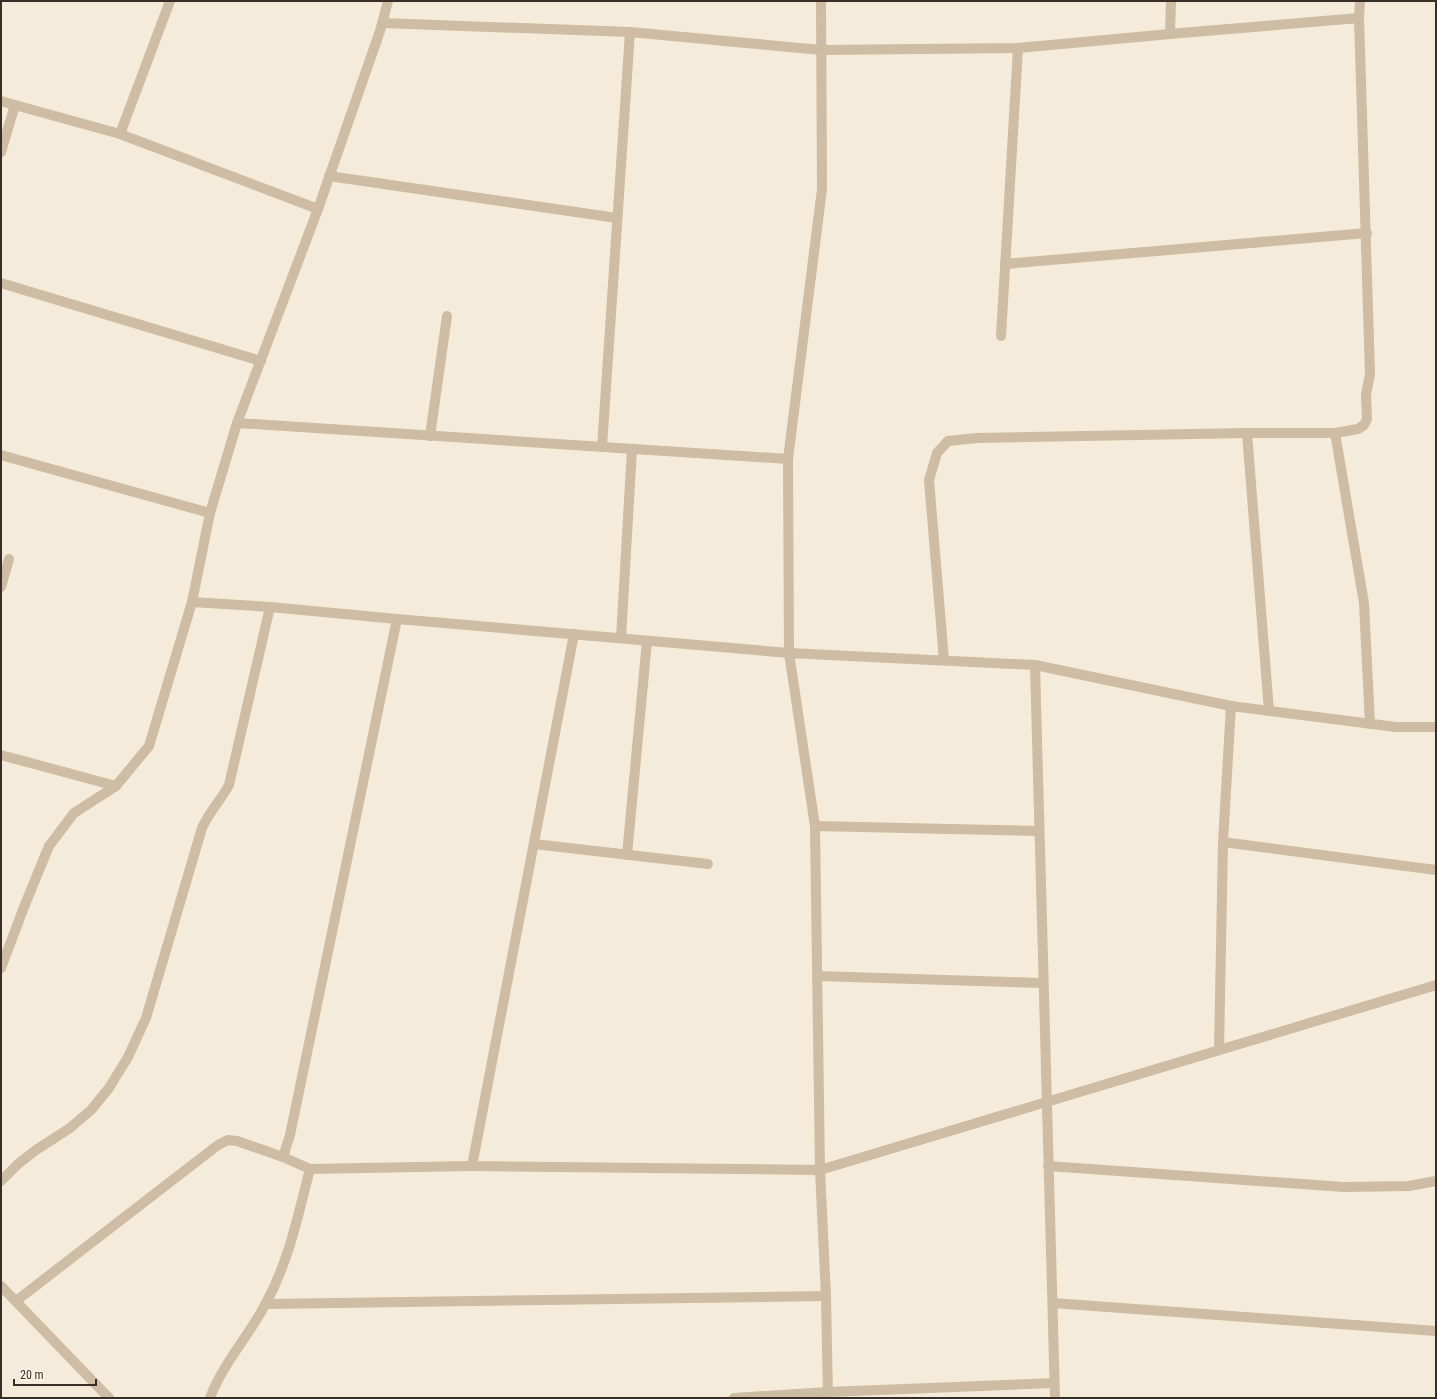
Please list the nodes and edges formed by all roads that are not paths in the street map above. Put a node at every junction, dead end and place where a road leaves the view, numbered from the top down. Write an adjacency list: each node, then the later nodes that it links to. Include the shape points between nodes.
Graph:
1 (170, 1): 14 (street)
2 (388, 1): 7 (street)
3 (821, 1): 11 (street)
4 (1171, 1): 9 (street)
5 (1360, 1): 6 (street)
6 (1359, 18): 9 (street); 19 (street)
7 (382, 23): 8 (street); 16 (street)
8 (630, 32): 11 (street); 18 (street)
9 (1170, 34): 10 (street)
10 (1018, 48): 11 (street); 20 (street)
11 (821, 50): 32 (street, via 822,189)
12 (1, 100): 13 (street)
13 (15, 105): 14 (street); 15 (street)
14 (120, 134): 17 (street)
15 (1, 152)
16 (329, 176): 17 (street); 18 (street)
17 (318, 209): 24 (street)
18 (617, 218): 29 (street)
19 (1367, 233): 20 (street); 27 (street, via 1370,374 1366,395 1367,419 1358,429)
20 (1005, 264): 23 (street)
21 (1, 283): 24 (street)
22 (447, 316): 28 (street)
23 (1001, 336)
24 (261, 361): 25 (street)
25 (238, 423): 28 (street); 33 (street)
26 (1247, 433): 27 (street); 43 (street, via 977,438 948,441 937,453 929,480); 46 (street)
27 (1335, 433): 47 (street, via 1364,603)
28 (430, 436): 29 (street)
29 (602, 447): 30 (street)
30 (632, 449): 32 (street); 40 (street)
31 (1, 454): 33 (street)
32 (788, 459): 42 (street)
33 (210, 513): 36 (street)
34 (9, 559): 35 (street)
35 (1, 587)
36 (192, 602): 37 (street); 50 (street, via 149,746)
37 (270, 607): 38 (street); 69 (street, via 229,785 202,828 146,1018 109,1088 91,1110 18,1164)
38 (397, 619): 39 (street); 64 (street, via 290,1135)
39 (574, 634): 40 (street); 54 (street)
40 (621, 638): 41 (street)
41 (646, 641): 42 (street); 55 (street)
42 (789, 653): 43 (street); 51 (street)
43 (944, 660): 44 (street)
44 (1035, 665): 45 (street); 52 (street)
45 (1231, 706): 46 (street); 53 (street)
46 (1269, 711): 47 (street)
47 (1370, 724): 48 (street)
48 (1436, 727)
49 (1, 754): 50 (street)
50 (116, 786): 58 (street, via 74,813 49,846)
51 (814, 826): 52 (street); 59 (street)
52 (1039, 831): 60 (street)
53 (1223, 842): 57 (street); 62 (street)
54 (534, 844): 55 (street); 65 (street)
55 (627, 855): 56 (street)
56 (708, 864)
57 (1436, 870)
58 (1, 968)
59 (817, 976): 60 (street); 68 (street)
60 (1043, 983): 63 (street)
61 (1436, 984): 62 (street)
62 (1219, 1050): 63 (street)
63 (1046, 1103): 66 (street); 68 (street)
64 (283, 1157): 67 (street); 73 (street, via 237,1141 228,1140 218,1145)
65 (472, 1166): 67 (street); 68 (street)
66 (1048, 1166): 70 (street, via 1344,1187 1409,1186); 74 (street)
67 (310, 1169): 75 (street, via 283,1267)
68 (820, 1170): 72 (street)
69 (1, 1181)
70 (1436, 1181)
71 (1, 1286): 73 (street)
72 (826, 1296): 75 (street); 78 (street)
73 (16, 1301): 79 (street)
74 (1053, 1303): 76 (street); 77 (street)
75 (266, 1304): 80 (street, via 227,1363)
76 (1436, 1331)
77 (1054, 1384): 78 (street); 82 (street)
78 (828, 1395): 81 (street)
79 (109, 1398)
80 (210, 1398)
81 (734, 1398)
82 (1055, 1398)

